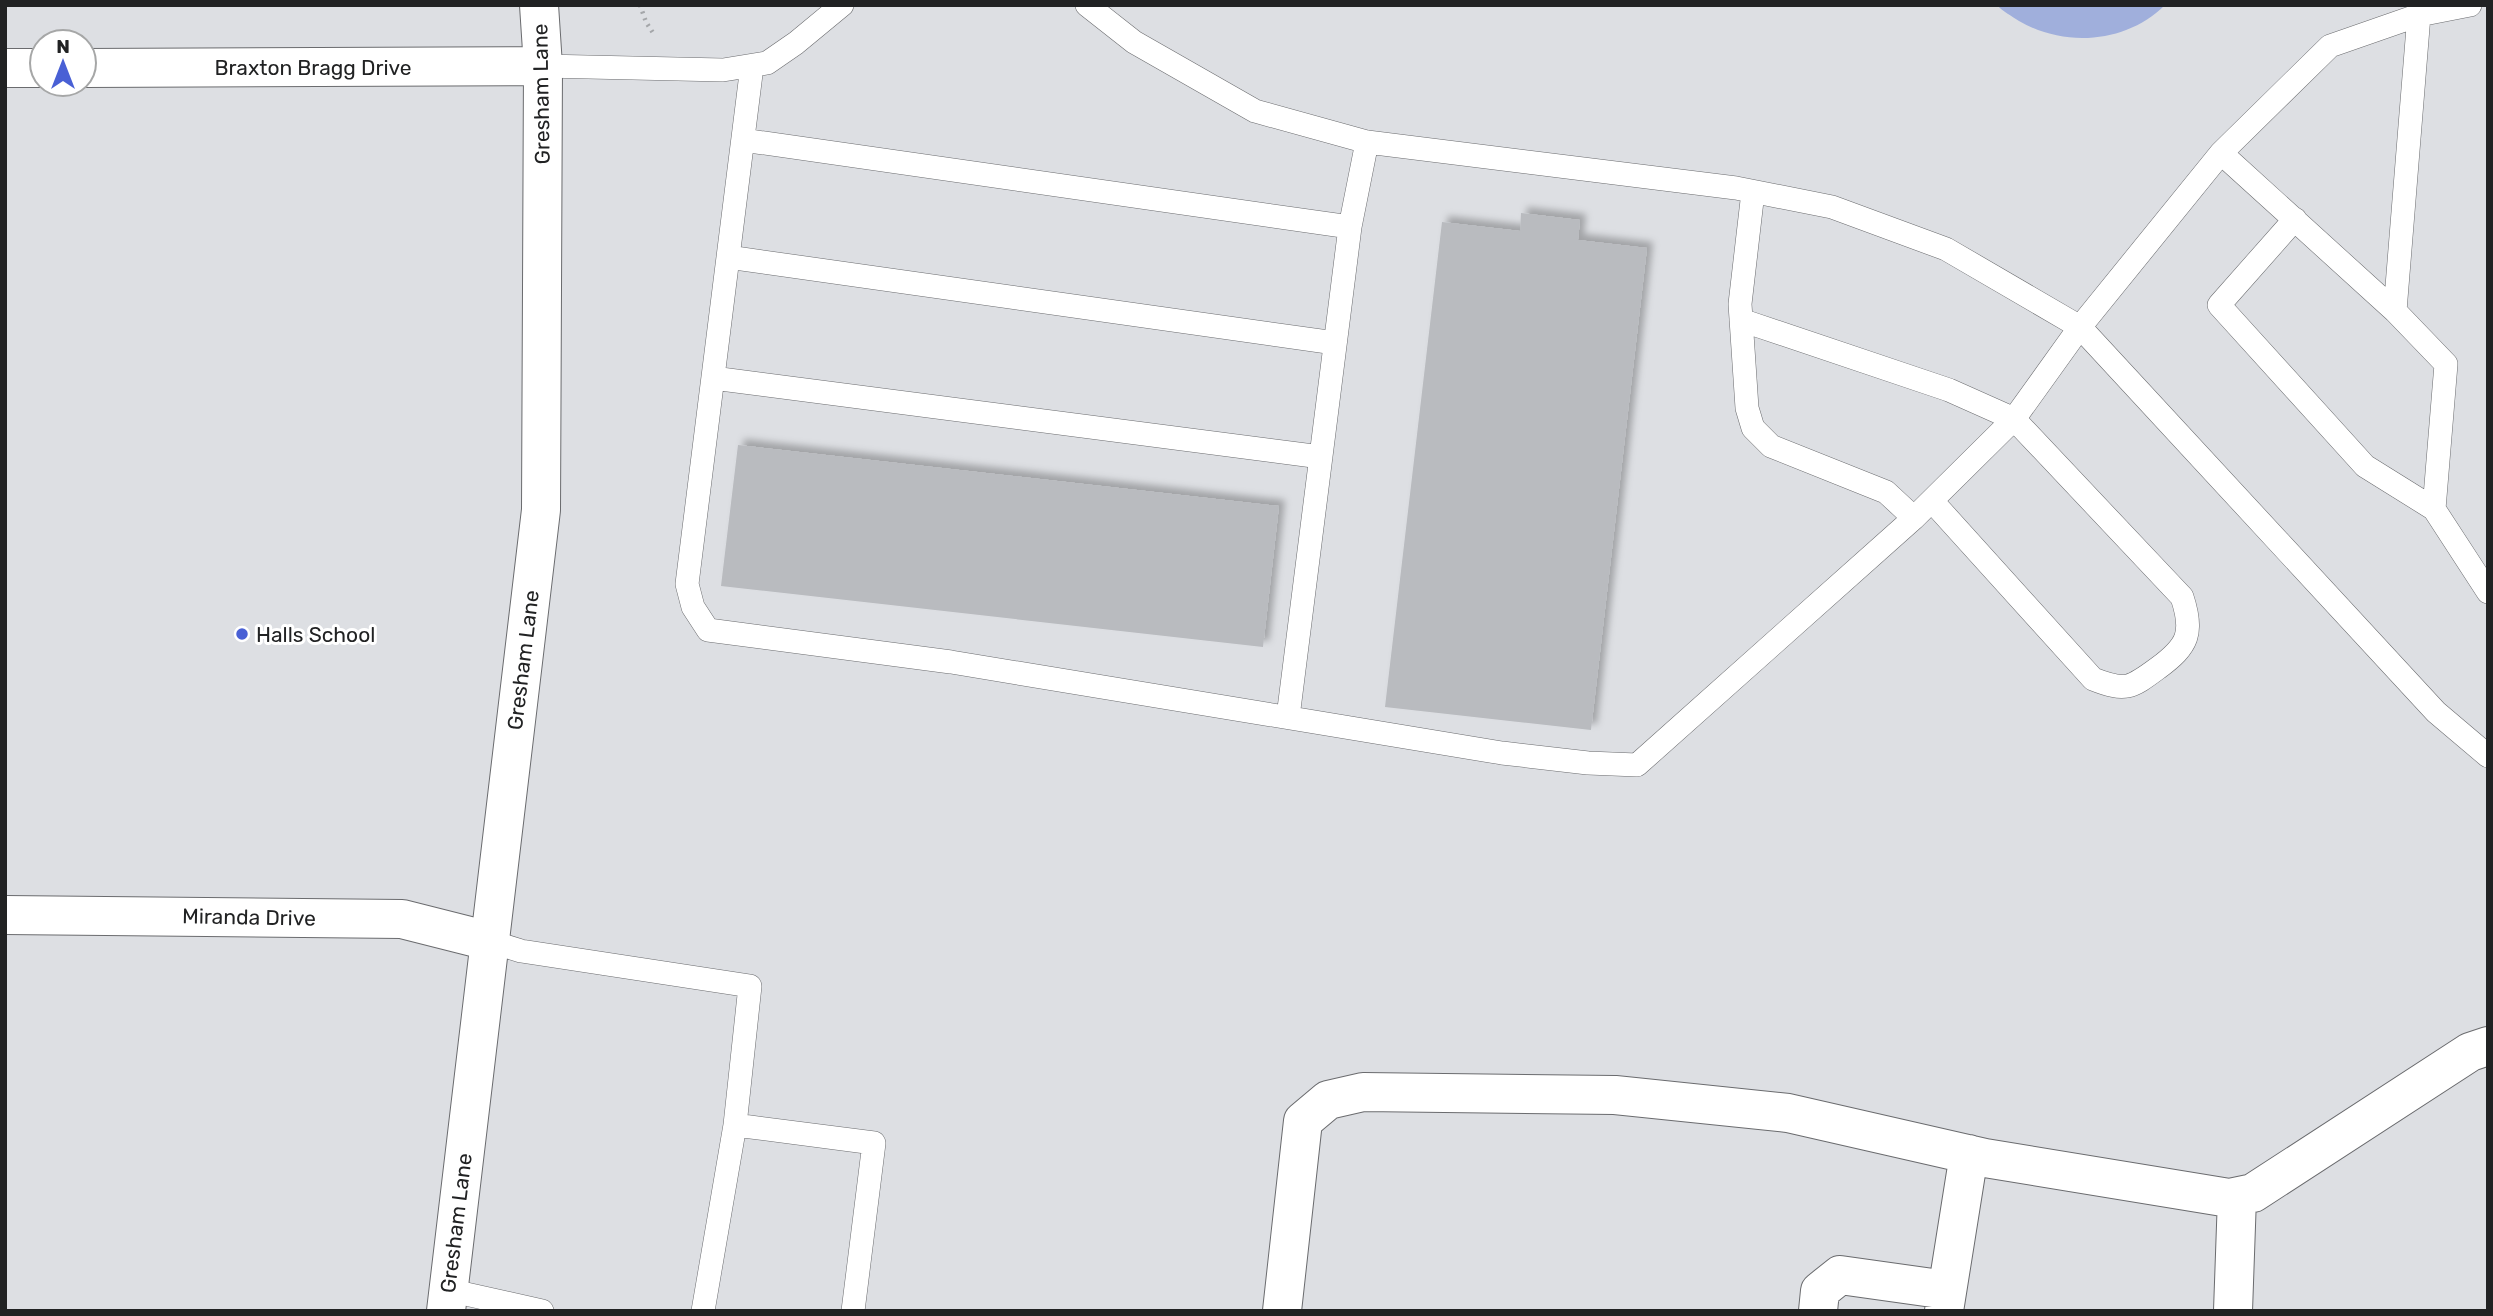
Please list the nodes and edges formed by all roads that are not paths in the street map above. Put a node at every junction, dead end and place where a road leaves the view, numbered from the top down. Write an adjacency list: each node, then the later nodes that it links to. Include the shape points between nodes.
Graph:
1 (539, 5): 7 (street, Gresham Lane)
2 (842, 5): 6 (lane, via 767,63)
3 (1087, 5): 12 (lane, via 1134,42 1255,111)
4 (2470, 5): 5 (lane)
5 (2419, 15): 13 (lane, via 2330,46); 18 (lane)
6 (752, 65): 7 (lane, via 723,70); 11 (lane)
7 (543, 66): 10 (street, Braxton Bragg Drive); 32 (street, Gresham Lane, via 541,510)
8 (5, 68): 9 (street)
9 (28, 68)
10 (98, 68)
11 (743, 140): 16 (lane); 17 (lane)
12 (1367, 142): 14 (lane); 16 (lane)
13 (2221, 153): 15 (lane); 20 (lane)
14 (1753, 192): 19 (lane); 20 (lane, via 1832,207 1946,249)
15 (2294, 219): 18 (lane); 26 (lane, via 2219,305 2365,466)
16 (1350, 227): 21 (lane)
17 (728, 257): 21 (lane); 22 (lane)
18 (2395, 311): 26 (lane, via 2446,364)
19 (1741, 320): 23 (lane, via 1949,390); 27 (lane, via 1747,408 1754,428 1771,446 1886,492)
20 (2080, 327): 23 (lane); 30 (lane, via 2436,712)
21 (1335, 343): 24 (lane)
22 (713, 378): 24 (lane); 29 (lane, via 687,584 693,607 708,630 951,662)
23 (2014, 419): 25 (lane); 25 (lane, via 2182,597 2187,634 2179,652 2134,686 2113,687 2093,680)
24 (1321, 457): 29 (lane)
25 (1933, 501): 27 (lane)
26 (2434, 509): 28 (lane)
27 (1914, 519): 29 (lane, via 1637,765 1502,753)
28 (2488, 592)
29 (1288, 717)
30 (2488, 756)
31 (5, 915): 32 (street, Miranda Drive, via 402,919)
32 (489, 941): 34 (lane, via 521,951 750,986); 37 (street, Gresham Lane)
33 (2488, 1046): 36 (street, via 2470,1052 2253,1193)
34 (735, 1125): 40 (lane); 41 (lane, via 874,1143)
35 (1969, 1154): 36 (street); 38 (street); 42 (street, via 1788,1112 1615,1095 1363,1092 1328,1100 1303,1121)
36 (2237, 1197): 44 (street)
37 (447, 1300): 39 (lane)
38 (1945, 1300): 43 (street, via 1840,1275 1820,1291)
39 (541, 1311)
40 (703, 1311)
41 (853, 1311)
42 (1282, 1311)
43 (1818, 1311)
44 (2233, 1311)

